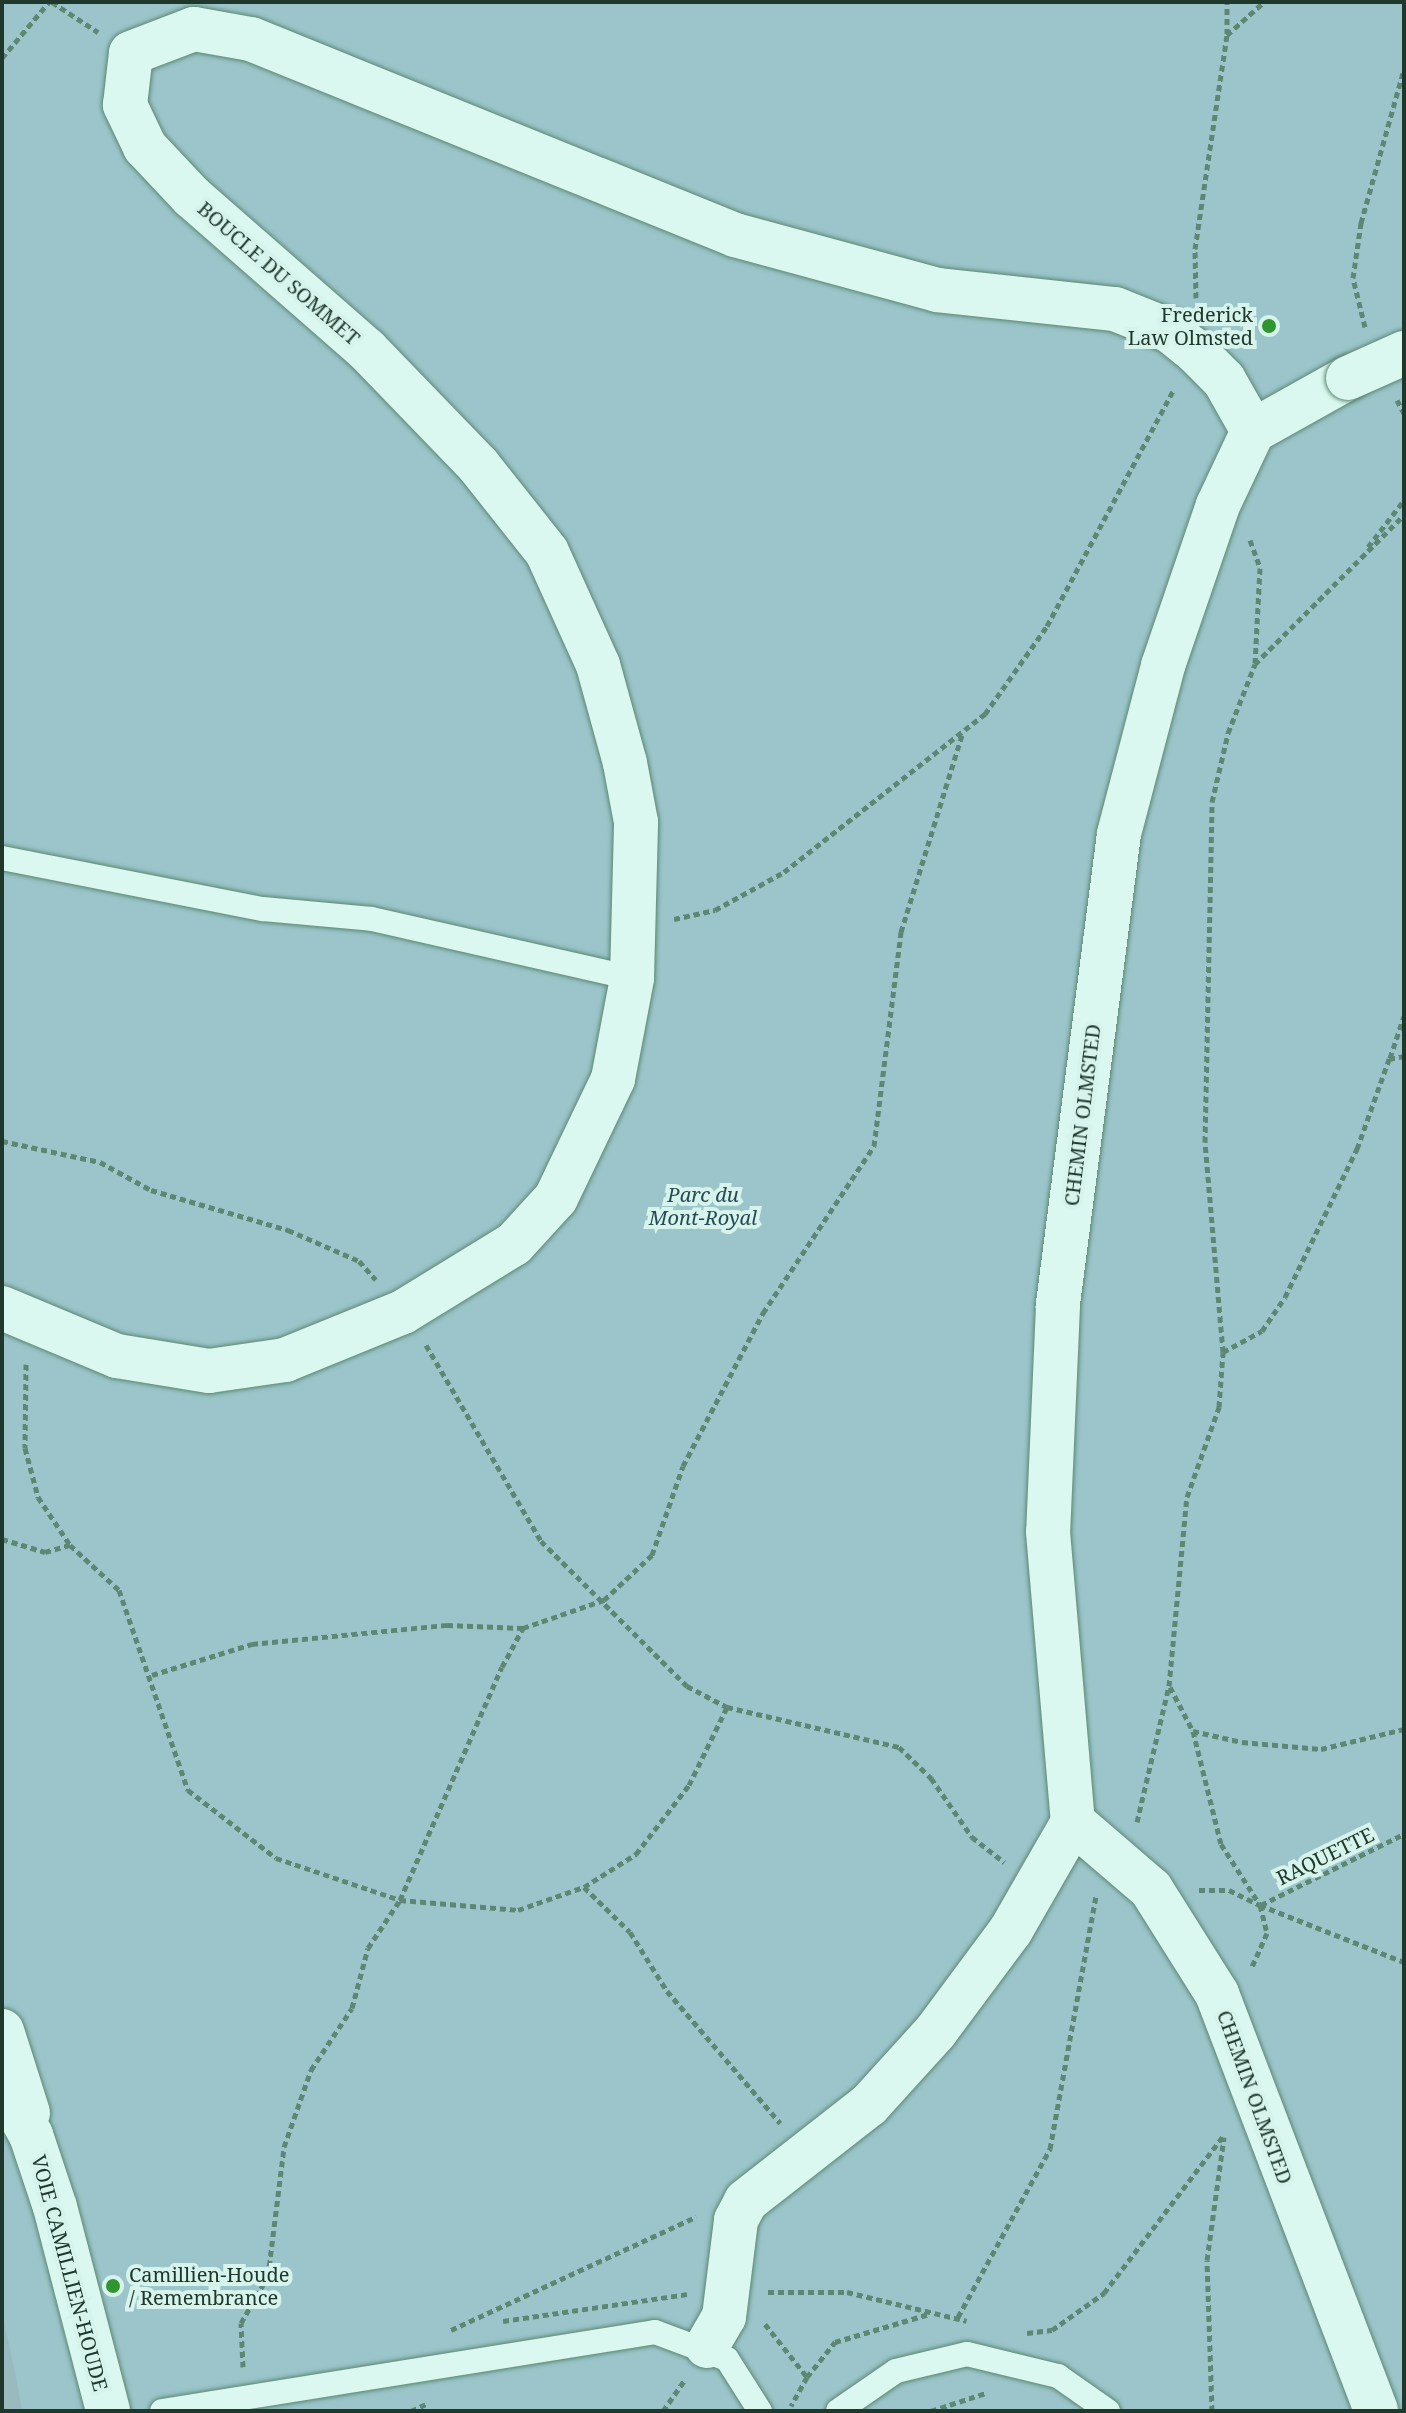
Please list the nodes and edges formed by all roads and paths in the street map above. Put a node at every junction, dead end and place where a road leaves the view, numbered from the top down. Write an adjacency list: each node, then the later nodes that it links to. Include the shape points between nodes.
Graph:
1 (50, 2): 5 (path); 6 (path)
2 (1227, 2): 4 (path)
3 (1264, 2): 4 (path)
4 (1227, 35): 9 (path, via 1195,249)
5 (131, 53): 9 (street, via 194,29 251,39 735,235 937,290 1115,309 1170,331); 19 (street, BOUCLE DU SOMMET, via 125,105 145,147 192,197 367,350 478,465 547,552 598,665 625,763 636,822)
6 (2, 58)
7 (1404, 69): 8 (path, via 1361,223 1353,278)
8 (1385, 343): 10 (street, bridge, via 1348,378)
9 (1197, 353): 10 (street, via 1224,380); 16 (path, via 1015,680)
10 (1253, 431): 12 (street, CHEMIN OLMSTED)
11 (1404, 500): 14 (path)
12 (1218, 505): 15 (path, via 1251,541 1260,568); 36 (street, CHEMIN OLMSTED, via 1147,717 1119,834 1058,1306 1048,1532)
13 (1404, 515): 14 (path)
14 (1356, 564): 15 (path)
15 (1255, 664): 26 (path, via 1228,733 1212,802 1206,929 1205,1142)
16 (962, 735): 18 (path, via 784,872 715,910); 29 (path, via 901,932 874,1146 763,1313 683,1466 652,1555)
17 (2, 858): 19 (lane, via 263,909 372,919)
18 (662, 922)
19 (632, 978): 24 (street, BOUCLE DU SOMMET, via 609,1090 556,1198 514,1244)
20 (1404, 1016): 22 (path)
21 (1404, 1056): 22 (path)
22 (1389, 1059): 26 (path, via 1357,1149 1285,1297 1262,1331)
23 (2, 1141): 24 (path, via 100,1162 151,1190 288,1230 359,1261)
24 (403, 1312): 25 (street, BOUCLE DU SOMMET, via 285,1360 209,1371 117,1356); 29 (path, via 468,1406 541,1541 571,1577)
25 (18, 1316): 28 (path, via 25,1448 38,1497)
26 (1223, 1352): 32 (path, via 1219,1407 1187,1497)
27 (2, 1539): 28 (path, via 45,1552)
28 (70, 1545): 31 (path, via 119,1590)
29 (604, 1600): 30 (path); 33 (path, via 687,1686)
30 (523, 1628): 31 (path, via 447,1625 252,1644); 41 (path, via 449,1775)
31 (152, 1675): 41 (path, via 156,1710 188,1790 276,1858)
32 (1169, 1686): 35 (path); 39 (path)
33 (727, 1707): 38 (path, via 899,1747 931,1778 972,1837 1001,1861); 40 (path, via 689,1785 636,1854)
34 (1404, 1729): 35 (path, via 1321,1749)
35 (1193, 1731): 42 (path, via 1221,1844)
36 (1073, 1822): 38 (street); 39 (street, CHEMIN OLMSTED); 54 (path, via 1096,1892 1066,2089 1032,2191 968,2291 958,2317)
37 (1404, 1834): 42 (path, RAQUETTE)
38 (1049, 1867): 50 (street, via 936,2031 869,2105)
39 (1139, 1876): 42 (path, via 1229,1890); 44 (street, CHEMIN OLMSTED)
40 (584, 1887): 41 (path, via 518,1910); 50 (path, via 630,1932 667,1991)
41 (400, 1900): 59 (path, via 368,1948 352,2008 311,2070 284,2147 268,2276 241,2323)
42 (1260, 1905): 43 (path); 44 (path, via 1263,1955)
43 (1404, 1962)
44 (1221, 2003): 47 (street, CHEMIN OLMSTED)
45 (2, 2031): 48 (street, VOIE CAMILLIEN-HOUDE, via 23,2081)
46 (2, 2083): 48 (street, VOIE CAMILLIEN-HOUDE)
47 (1254, 2089): 49 (path); 74 (street, CHEMIN OLMSTED)
48 (31, 2135): 65 (street, VOIE CAMILLIEN-HOUDE)
49 (1224, 2135): 56 (path, via 1104,2293 1052,2330); 73 (path, via 1207,2260)
50 (807, 2156): 51 (street)
51 (746, 2201): 52 (street, via 736,2220); 55 (path)
52 (730, 2291): 57 (street); 61 (path)
53 (931, 2313): 61 (path, via 835,2342)
54 (971, 2322)
55 (439, 2332)
56 (1015, 2332)
57 (699, 2358): 66 (lane, via 630,2333); 69 (path); 70 (lane, via 744,2380)
58 (258, 2364): 59 (path)
59 (243, 2367): 60 (path)
60 (230, 2369)
61 (807, 2377): 64 (path)
62 (993, 2393): 71 (path)
63 (842, 2409): 72 (lane, via 896,2371 967,2354 1058,2376)
64 (787, 2410)
65 (108, 2411)
66 (162, 2411)
67 (568, 2411): 68 (path)
68 (610, 2411)
69 (663, 2411)
70 (760, 2411)
71 (931, 2411)
72 (1108, 2411)
73 (1212, 2411)
74 (1376, 2411)

